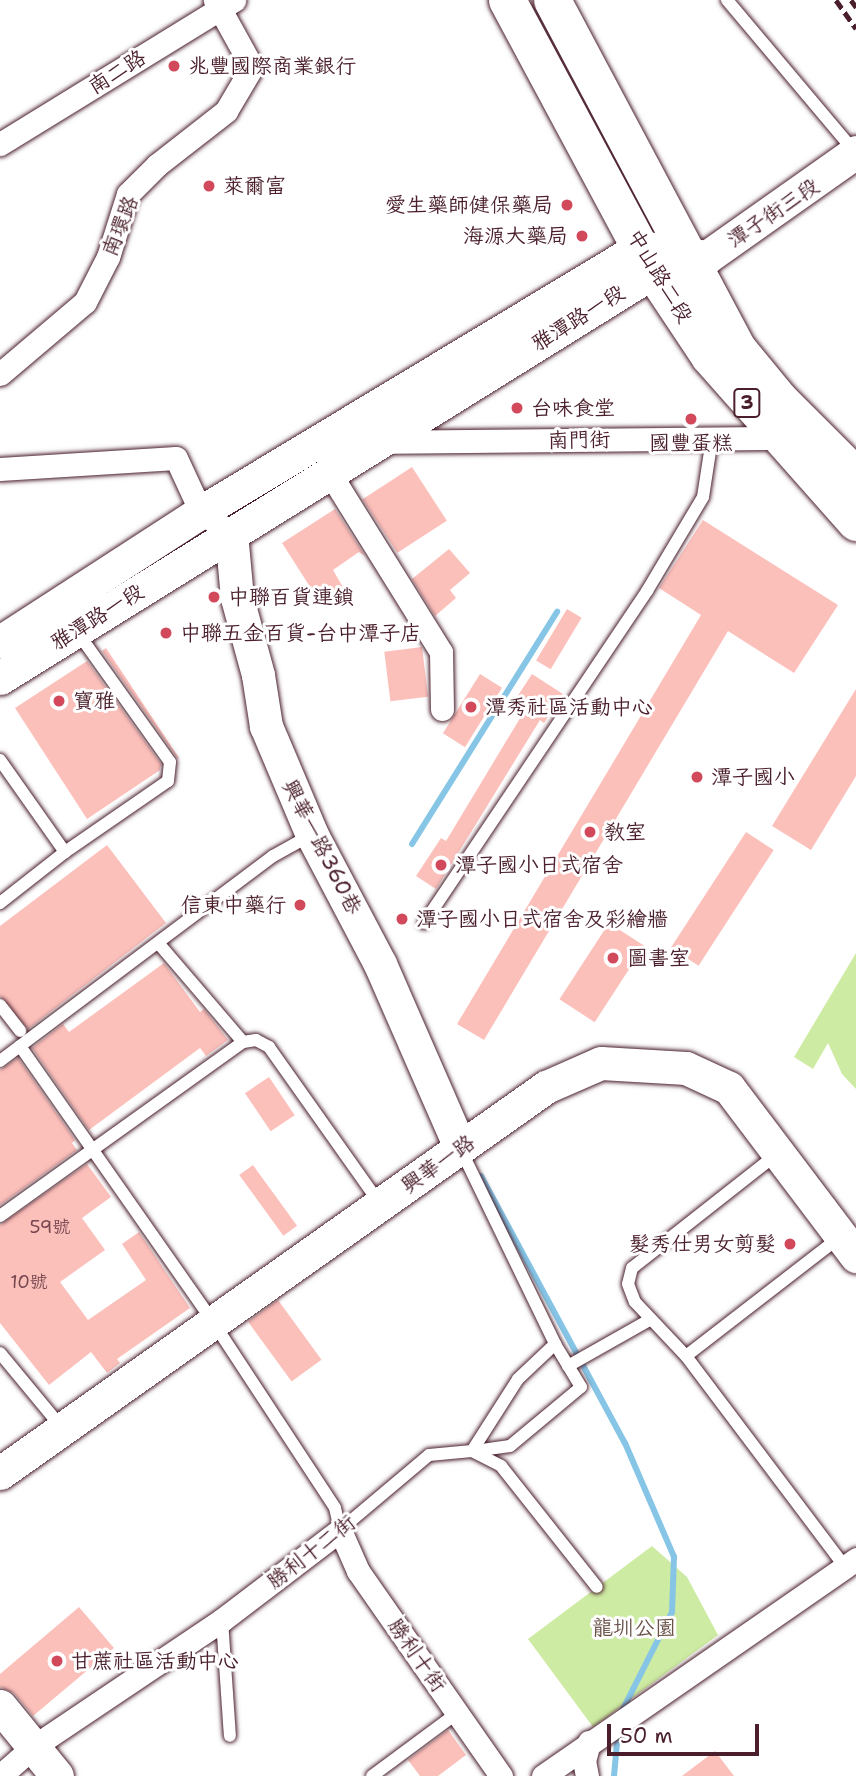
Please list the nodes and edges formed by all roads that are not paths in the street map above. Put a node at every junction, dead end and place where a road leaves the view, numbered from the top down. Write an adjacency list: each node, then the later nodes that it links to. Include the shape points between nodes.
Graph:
1 (507, 0): 9 (main road, 中山路二段 / 3)
2 (552, 0): 8 (main road, 中山路二段 / 3)
3 (727, 0): 6 (lane)
4 (223, 3): 5 (street, 南二路); 10 (street, 南環路, via 252,67 226,111 157,164 128,194 108,257 85,302)
5 (0, 144)
6 (856, 152): 7 (street, 潭子街三段)
7 (841, 175): 8 (street, 潭子街三段, via 707,257)
8 (691, 256): 9 (street, 雅潭路一段); 16 (main road, 中山路二段 / 3, via 737,348 779,399)
9 (647, 259): 11 (main road, 中山路二段 / 3, via 709,356); 13 (street, 雅潭路一段); 17 (street, 雅潭路一段)
10 (0, 374)
11 (780, 438): 12 (street, 南門街); 18 (main road, 中山路二段 / 3)
12 (712, 439): 13 (street, 南門街); 28 (lane, via 703,497)
13 (377, 442): 15 (street, 雅潭路一段)
14 (0, 469): 17 (street, via 176,458)
15 (329, 472): 19 (street, 雅潭路一段); 23 (street, via 441,652)
16 (856, 476)
17 (201, 512): 19 (street); 21 (street, 雅潭路一段)
18 (856, 522)
19 (231, 533): 20 (street, 雅潭路一段); 25 (street, 興華一路360巷, via 237,598 258,674 266,726)
20 (76, 630): 22 (street, 雅潭路一段); 26 (lane, via 170,762 168,781)
21 (0, 642)
22 (0, 678)
23 (442, 709)
24 (0, 760): 26 (lane)
25 (312, 835): 29 (lane, via 272,856); 36 (street, 興華一路360巷, via 380,964)
26 (65, 852): 27 (lane)
27 (0, 903)
28 (424, 923)
29 (159, 944): 32 (lane); 33 (lane)
30 (0, 1006): 31 (lane)
31 (20, 1031)
32 (243, 1042): 35 (lane); 38 (lane, via 256,1040 269,1047)
33 (20, 1046): 34 (lane); 35 (lane)
34 (0, 1061)
35 (94, 1147): 39 (lane); 42 (lane)
36 (460, 1147): 37 (street, 興華一路, via 546,1087 575,1072 619,1062 686,1068 729,1088); 38 (street, 興華一路); 43 (lane)
37 (780, 1152): 40 (street, 興華一路); 41 (lane, via 632,1268 628,1284 635,1302)
38 (380, 1204): 42 (street, 興華一路)
39 (0, 1216)
40 (846, 1249): 45 (lane)
41 (651, 1319): 45 (lane); 46 (lane)
42 (213, 1322): 47 (street, 興華一路); 50 (lane, via 335,1508)
43 (555, 1345): 46 (lane); 48 (lane, via 518,1379)
44 (0, 1353): 47 (lane)
45 (686, 1356): 51 (lane)
46 (572, 1364): 48 (lane, 勝利十二街, via 580,1387 510,1446)
47 (63, 1429): 49 (street, 興華一路)
48 (472, 1451): 50 (lane, 勝利十二街, via 429,1455); 52 (lane, via 501,1466)
49 (0, 1473)
50 (340, 1530): 53 (street, 勝利十二街); 55 (street, 勝利十街, via 358,1571)
51 (851, 1563): 57 (street)
52 (597, 1587)
53 (222, 1620): 56 (lane); 58 (street, 勝利十二街)
54 (0, 1706): 58 (street)
55 (457, 1713): 61 (lane); 62 (street, 勝利十街)
56 (230, 1736)
57 (589, 1742): 63 (street); 64 (street, via 584,1760)
58 (33, 1747): 59 (street, 勝利十二街); 60 (street)
59 (0, 1776)
60 (57, 1776)
61 (372, 1776)
62 (501, 1776)
63 (543, 1776)
64 (587, 1776)

